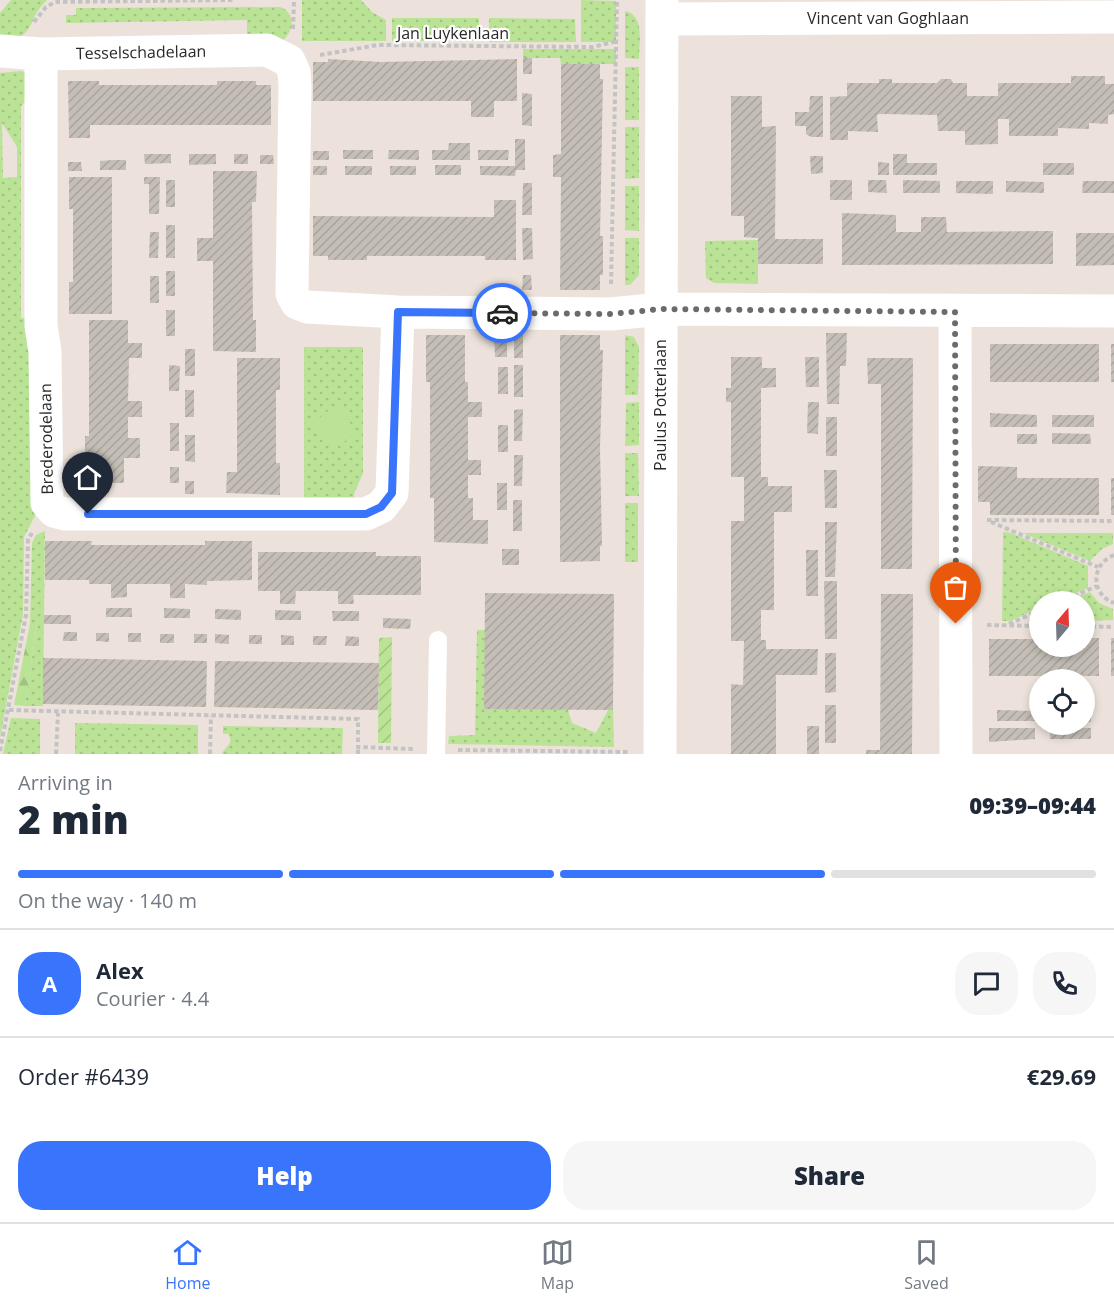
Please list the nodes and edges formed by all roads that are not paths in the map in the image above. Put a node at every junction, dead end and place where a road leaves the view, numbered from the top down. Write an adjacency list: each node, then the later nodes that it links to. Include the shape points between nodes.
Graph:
1 (662, 10): 2 (street, Vincent van Goghlaan); 4 (street, Paulus Potterlaan)
2 (1114, 17)
3 (17, 52): 6 (street, Tesselschadelaan, via 267,50 285,58 294,72 295,87 292,294 297,303 307,307); 6 (street, Brederodelaan, via 45,352 47,503 54,511 366,514 381,507 392,493)
4 (661, 309): 6 (street, via 611,314); 7 (street); 10 (street, Paulus Potterlaan)
5 (1114, 311): 7 (street)
6 (398, 312)
7 (955, 312): 11 (street, via 972,520 956,624)
8 (438, 640): 9 (lane)
9 (436, 752)
10 (660, 753)
11 (956, 754)

